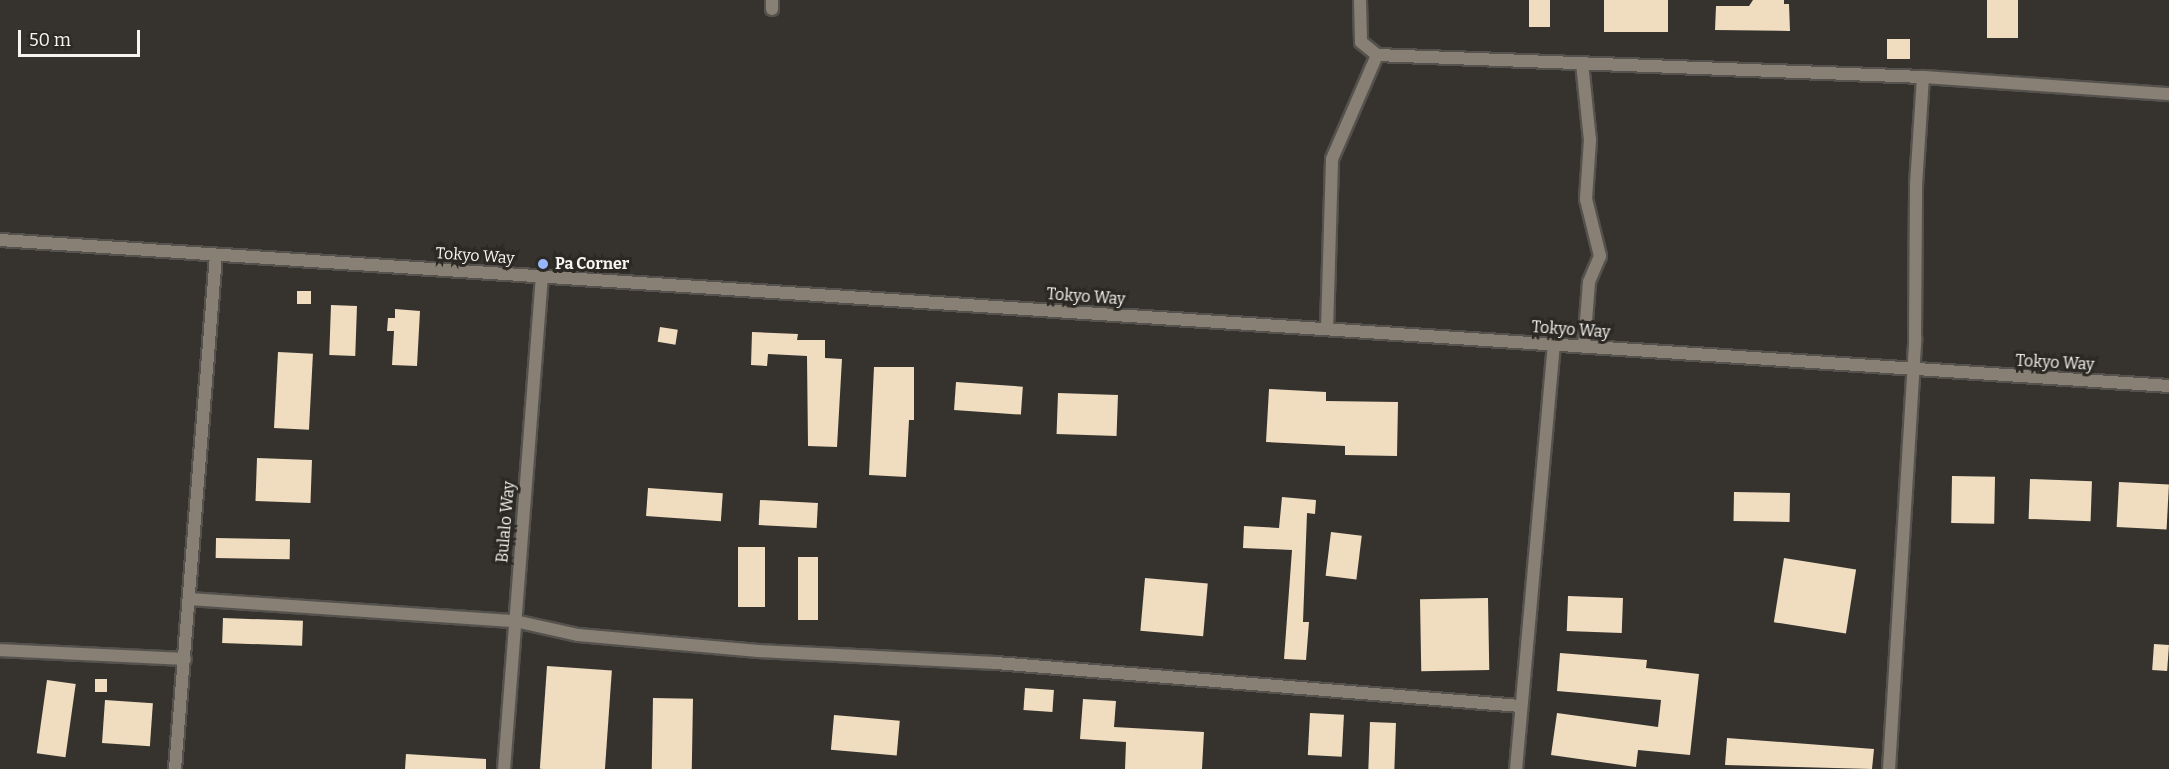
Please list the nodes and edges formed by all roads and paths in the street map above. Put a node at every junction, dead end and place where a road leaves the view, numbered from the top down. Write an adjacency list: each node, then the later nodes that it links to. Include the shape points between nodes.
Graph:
1 (1360, 0): 2 (street, via 1360,42)
2 (1377, 55): 3 (street); 9 (street, via 1332,159)
3 (1582, 63): 4 (street); 11 (street, via 1590,140 1586,199 1600,256 1589,282)
4 (1923, 77): 5 (street); 12 (street)
5 (2169, 94)
6 (0, 240): 7 (street, Tokyo Way)
7 (216, 255): 8 (street, Tokyo Way); 14 (street)
8 (542, 277): 9 (street, Tokyo Way); 15 (street, Bulalo Way)
9 (1327, 329): 10 (street, Tokyo Way)
10 (1554, 345): 11 (street, Tokyo Way); 18 (street)
11 (1584, 347): 12 (street, Tokyo Way)
12 (1912, 371): 13 (street, Tokyo Way); 22 (street)
13 (2169, 386)
14 (189, 599): 15 (street); 17 (street)
15 (515, 621): 18 (street, via 578,635 735,649 996,663); 20 (street, Bulalo Way)
16 (0, 650): 17 (street)
17 (185, 659): 19 (street)
18 (1520, 706): 21 (street)
19 (175, 769)
20 (504, 769)
21 (1516, 769)
22 (1888, 769)

